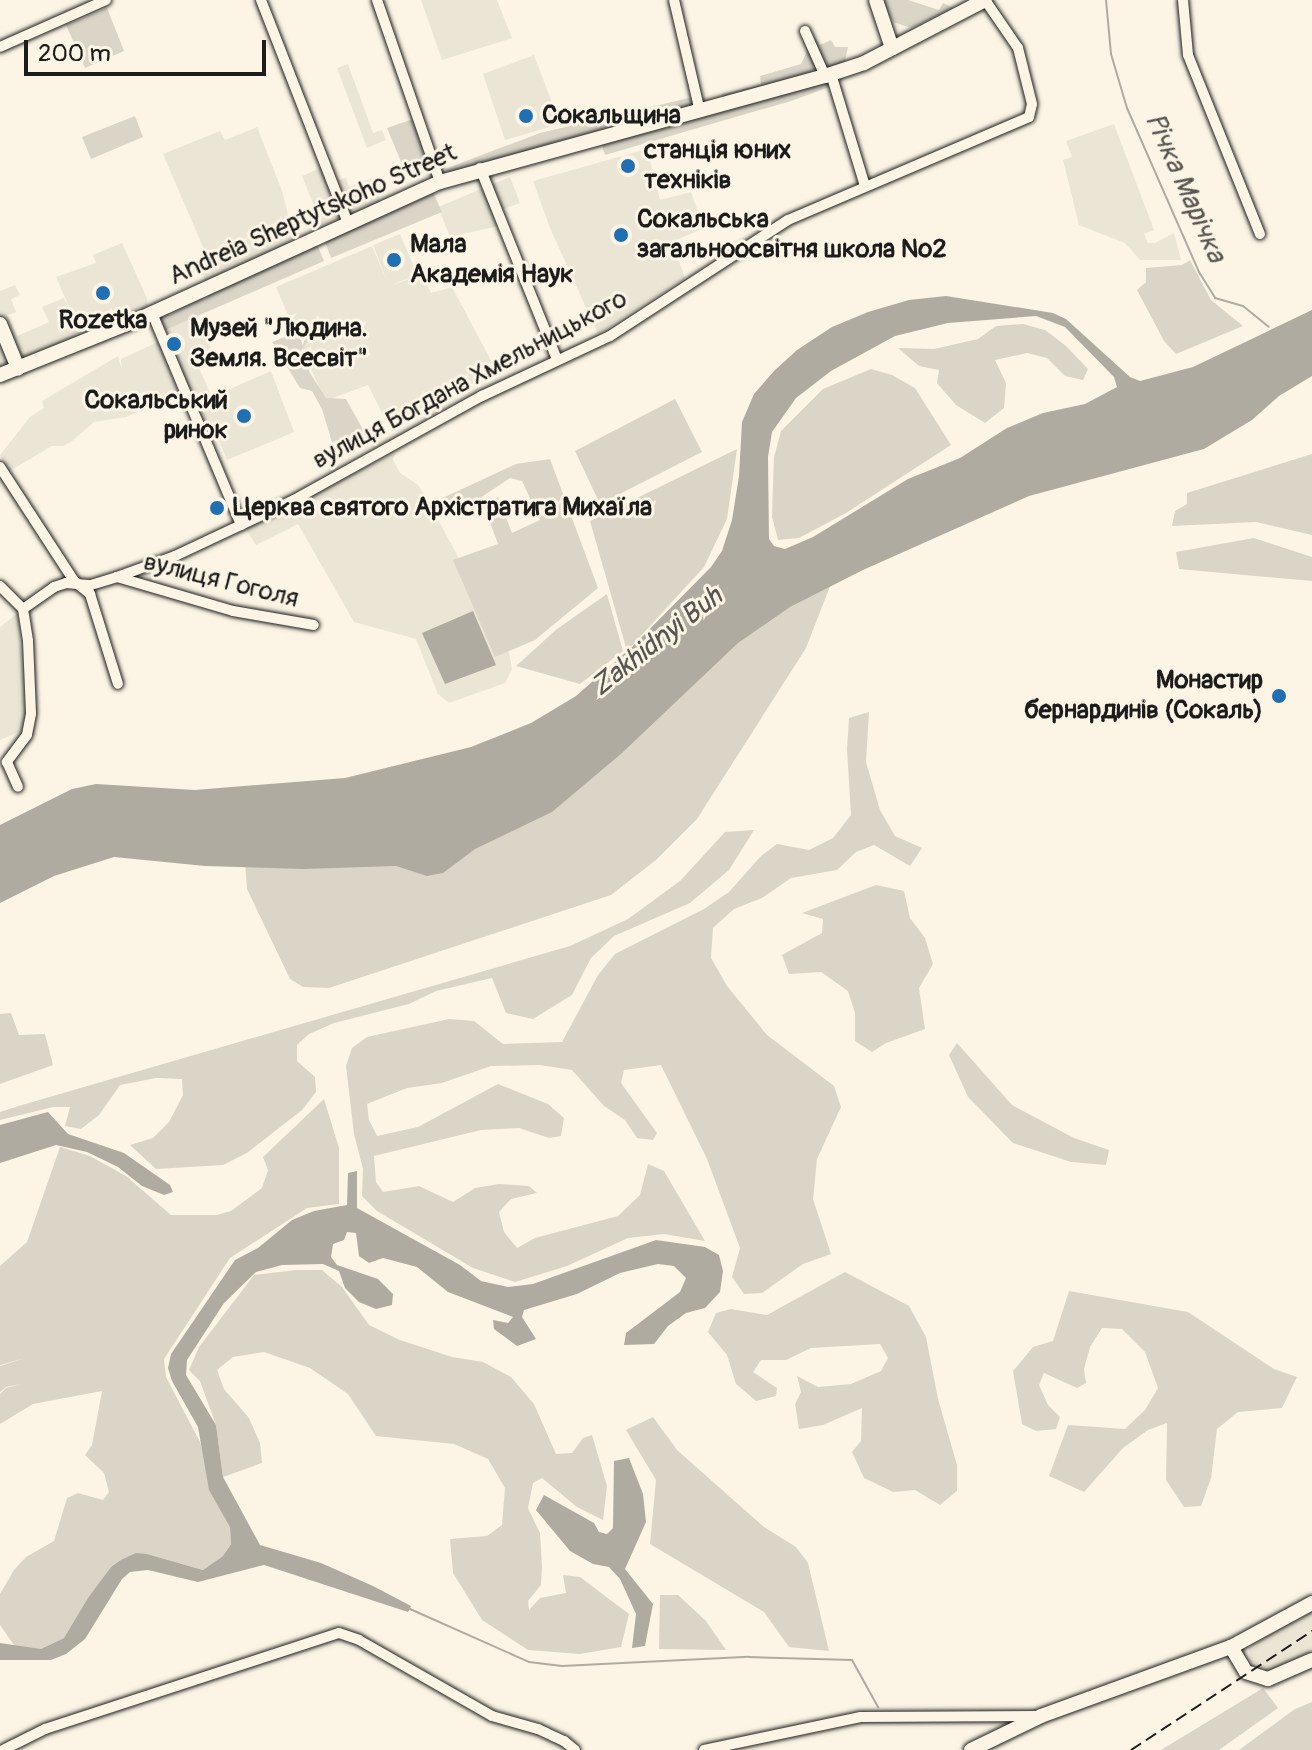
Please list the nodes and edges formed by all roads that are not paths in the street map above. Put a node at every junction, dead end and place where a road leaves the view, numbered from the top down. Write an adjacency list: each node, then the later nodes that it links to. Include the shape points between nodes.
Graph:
1 (106, 0): 9 (street)
2 (261, 0): 16 (street)
3 (377, 0): 14 (street)
4 (674, 0): 12 (street)
5 (876, 0): 10 (street)
6 (985, 0): 10 (street, Andreia Sheptytskoho Street); 15 (street, вулиця Богдана Хмельницького, via 1018,48 1032,104 1029,117)
7 (1183, 0): 17 (street, via 1188,55)
8 (805, 31): 11 (street)
9 (0, 47)
10 (892, 48): 11 (street, Andreia Sheptytskoho Street)
11 (828, 75): 12 (street, Andreia Sheptytskoho Street); 15 (street)
12 (700, 112): 13 (street, Andreia Sheptytskoho Street)
13 (480, 168): 14 (street, Andreia Sheptytskoho Street); 20 (street)
14 (440, 182): 16 (street, Andreia Sheptytskoho Street)
15 (865, 186): 20 (street, вулиця Богдана Хмельницького, via 788,220 610,336)
16 (348, 223): 18 (street, Andreia Sheptytskoho Street)
17 (1260, 234)
18 (152, 313): 21 (street, Andreia Sheptytskoho Street); 24 (street)
19 (0, 324): 21 (street)
20 (557, 360): 24 (street, вулиця Богдана Хмельницького)
21 (18, 368): 22 (street, Andreia Sheptytskoho Street)
22 (0, 375)
23 (0, 467): 27 (street)
24 (241, 525): 25 (street, вулиця Богдана Хмельницького)
25 (117, 577): 27 (street, вулиця Богдана Хмельницького); 29 (street, вулиця Гоголя, via 233,611)
26 (0, 586): 28 (street)
27 (78, 586): 28 (street, вулиця Богдана Хмельницького, via 54,587); 30 (street, via 90,594)
28 (23, 609): 31 (street, via 31,714 27,735 7,762)
29 (314, 625)
30 (118, 684)
31 (18, 787)
32 (1312, 1603): 33 (street)
33 (1231, 1647): 34 (street, via 1253,1677 1280,1677); 35 (street)
34 (1312, 1660)
35 (1041, 1716): 38 (street, via 861,1717); 39 (street)
36 (3, 1750): 37 (street, via 45,1729 339,1633 492,1716 538,1729)
37 (575, 1750)
38 (704, 1750)
39 (971, 1750)

